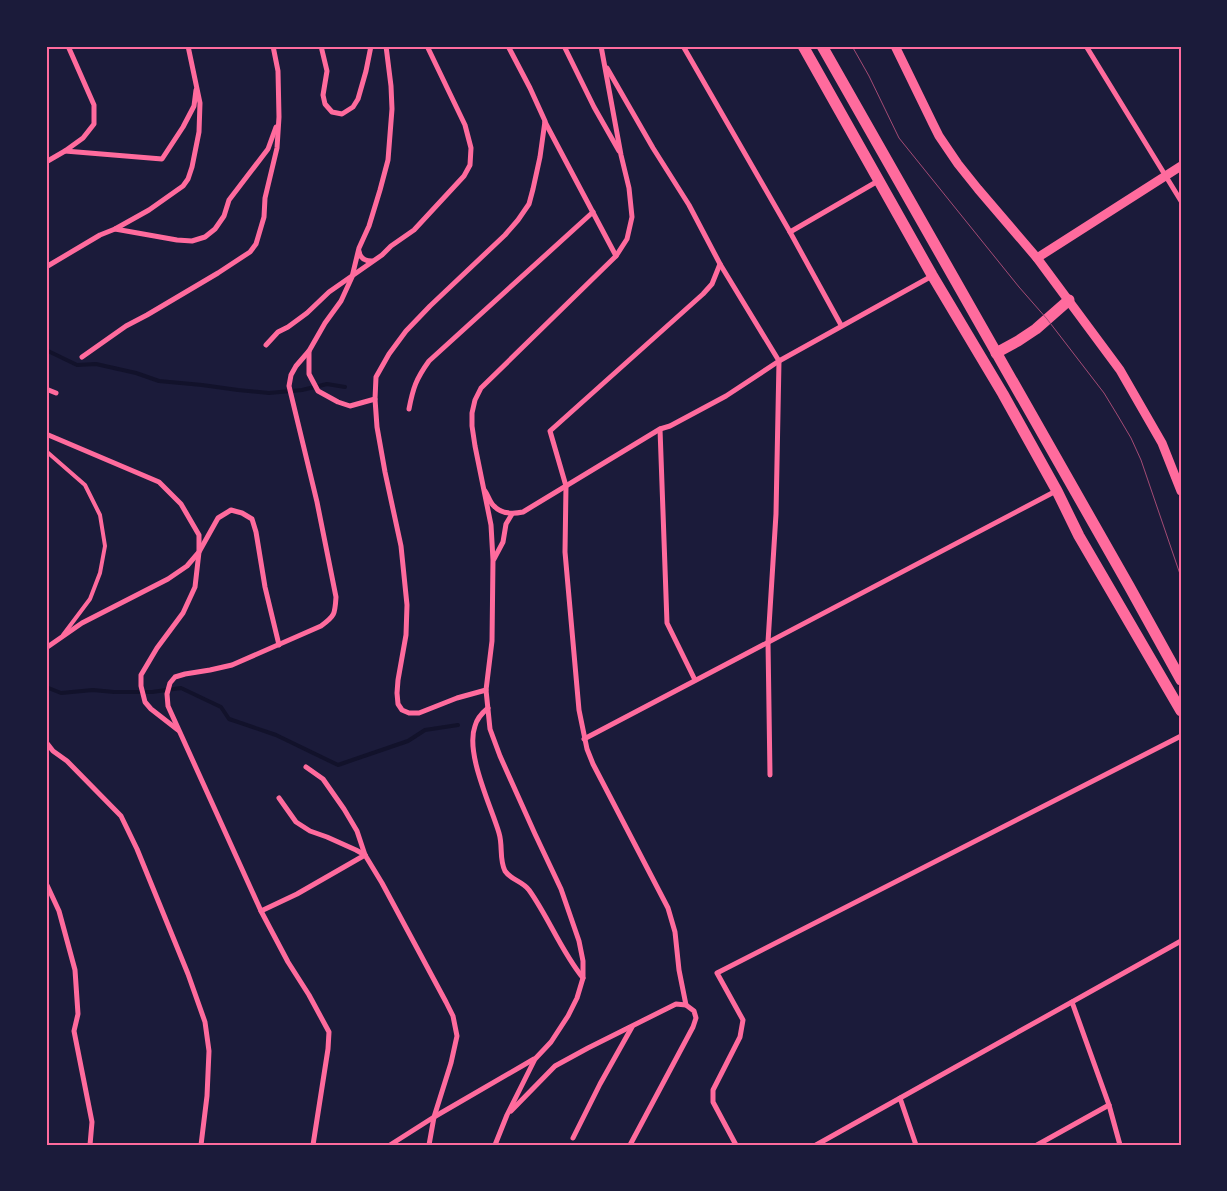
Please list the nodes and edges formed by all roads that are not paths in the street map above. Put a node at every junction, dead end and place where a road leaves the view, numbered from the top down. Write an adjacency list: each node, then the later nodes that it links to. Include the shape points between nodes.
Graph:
1 (68, 46): 20 (street, via 94,105 94,124 83,138)
2 (188, 46): 17 (street)
3 (273, 46): 18 (street, via 278,71)
4 (321, 46): 5 (street, via 327,71 323,95 325,104 332,112 342,114 353,108 358,98)
5 (371, 46)
6 (386, 46): 30 (street, via 392,109 388,160 369,226)
7 (426, 46): 33 (street, via 465,125 471,148 470,164 464,176 414,230)
8 (508, 46): 19 (street)
9 (564, 46): 21 (street)
10 (601, 46): 16 (street)
11 (683, 46): 29 (street)
12 (803, 46): 25 (highway)
13 (822, 46): 42 (highway)
14 (895, 46): 32 (street, via 939,136 978,190)
15 (1086, 46): 24 (street)
16 (605, 63): 21 (street); 34 (street)
17 (196, 84): 20 (street, via 194,106 162,159); 28 (street, via 200,103 199,132 188,179 149,210)
18 (279, 117): 28 (street, via 268,149 229,200 215,229 205,237 192,241 177,240); 43 (street, via 277,148 265,198 264,217 256,244 250,252 126,326)
19 (545, 122): 27 (street); 47 (street, via 529,204 505,235 406,331 376,377)
20 (65, 151): 22 (street)
21 (621, 155): 31 (street, via 632,217 627,239)
22 (46, 162)
23 (1181, 166): 24 (street)
24 (1165, 176): 26 (street); 32 (street)
25 (879, 181): 29 (street); 36 (highway)
26 (1181, 201)
27 (593, 212): 31 (street); 48 (street, via 429,361 415,382)
28 (115, 229): 35 (street)
29 (790, 232): 39 (street)
30 (359, 248): 33 (street, via 361,258); 37 (street)
31 (616, 256): 52 (street, via 481,388 475,400 472,426)
32 (1037, 258): 38 (street)
33 (373, 261): 37 (street)
34 (720, 264): 44 (street); 53 (street, via 712,284 703,294 550,431)
35 (46, 266)
36 (932, 275): 39 (street); 54 (highway)
37 (352, 277): 40 (street, via 278,332); 41 (street)
38 (1069, 300): 42 (highway, via 1036,330); 55 (street, via 1135,395 1162,443)
39 (841, 326): 44 (street)
40 (266, 345)
41 (309, 351): 47 (street, via 309,374 318,391 350,406); 61 (street, via 291,375 290,386 317,502 336,597 335,610 321,626)
42 (996, 353): 64 (highway)
43 (82, 357)
44 (779, 361): 49 (street, via 726,396); 60 (street, via 776,514)
45 (46, 389): 46 (street)
46 (56, 393)
47 (375, 399): 65 (street, via 385,472 401,546 407,605 398,704 409,714 419,714)
48 (409, 409)
49 (660, 429): 53 (street); 63 (street, via 667,623)
50 (46, 434): 57 (street, via 160,482 181,504 199,535)
51 (46, 451): 59 (lane, via 85,485 100,515 105,546 100,573 90,599)
52 (482, 486): 56 (street, via 494,506); 58 (street)
53 (566, 486): 56 (street, via 523,512); 70 (street, via 565,552)
54 (1057, 491): 60 (street); 67 (highway, via 1079,536)
55 (1181, 492)
56 (512, 514): 58 (street)
57 (199, 552): 59 (street, via 187,566 168,579); 61 (street, via 218,518 231,510 252,519); 68 (street, via 195,587 183,613 140,675 145,702)
58 (493, 560): 65 (street, via 492,641)
59 (63, 635): 62 (street)
60 (768, 642): 63 (street); 73 (street)
61 (279, 645): 68 (street, via 232,665 175,677 167,694 168,706)
62 (46, 648)
63 (695, 680): 70 (street)
64 (1181, 680)
65 (486, 690): 66 (street)
66 (488, 708): 79 (street, via 490,729 500,756 561,889 579,941); 79 (street, via 474,727 472,740 488,803 500,834 505,871 527,887)
67 (1181, 711)
68 (181, 732): 77 (street)
69 (1181, 736): 96 (street, via 717,973 743,1020 740,1037 713,1090 713,1102)
70 (584, 739): 81 (street, via 592,764 668,908 675,932)
71 (46, 742): 90 (street, via 121,816 138,849 188,974 205,1022 209,1051)
72 (306, 766): 75 (street, via 323,779 344,808)
73 (770, 774)
74 (279, 798): 75 (street, via 296,822)
75 (365, 855): 77 (street); 87 (street, via 453,1016 457,1036)
76 (46, 883): 89 (street, via 59,911 75,970 78,1014 74,1031 92,1122)
77 (261, 911): 91 (street, via 330,1032)
78 (1181, 940): 80 (street)
79 (583, 978): 83 (street, via 568,1016)
80 (1072, 1002): 84 (street); 85 (street)
81 (686, 1005): 82 (street, via 676,1004); 95 (street, via 694,1011 693,1027)
82 (632, 1026): 86 (street, via 555,1066); 88 (street)
83 (535, 1059): 86 (street); 87 (street)
84 (900, 1098): 97 (street); 98 (street)
85 (1109, 1105): 99 (street); 100 (street)
86 (507, 1115): 94 (street)
87 (434, 1117): 92 (street); 93 (street)
88 (573, 1138)
89 (90, 1145)
90 (201, 1145)
91 (313, 1145)
92 (390, 1145)
93 (429, 1145)
94 (495, 1145)
95 (630, 1145)
96 (736, 1145)
97 (816, 1145)
98 (916, 1145)
99 (1037, 1145)
100 (1120, 1145)

